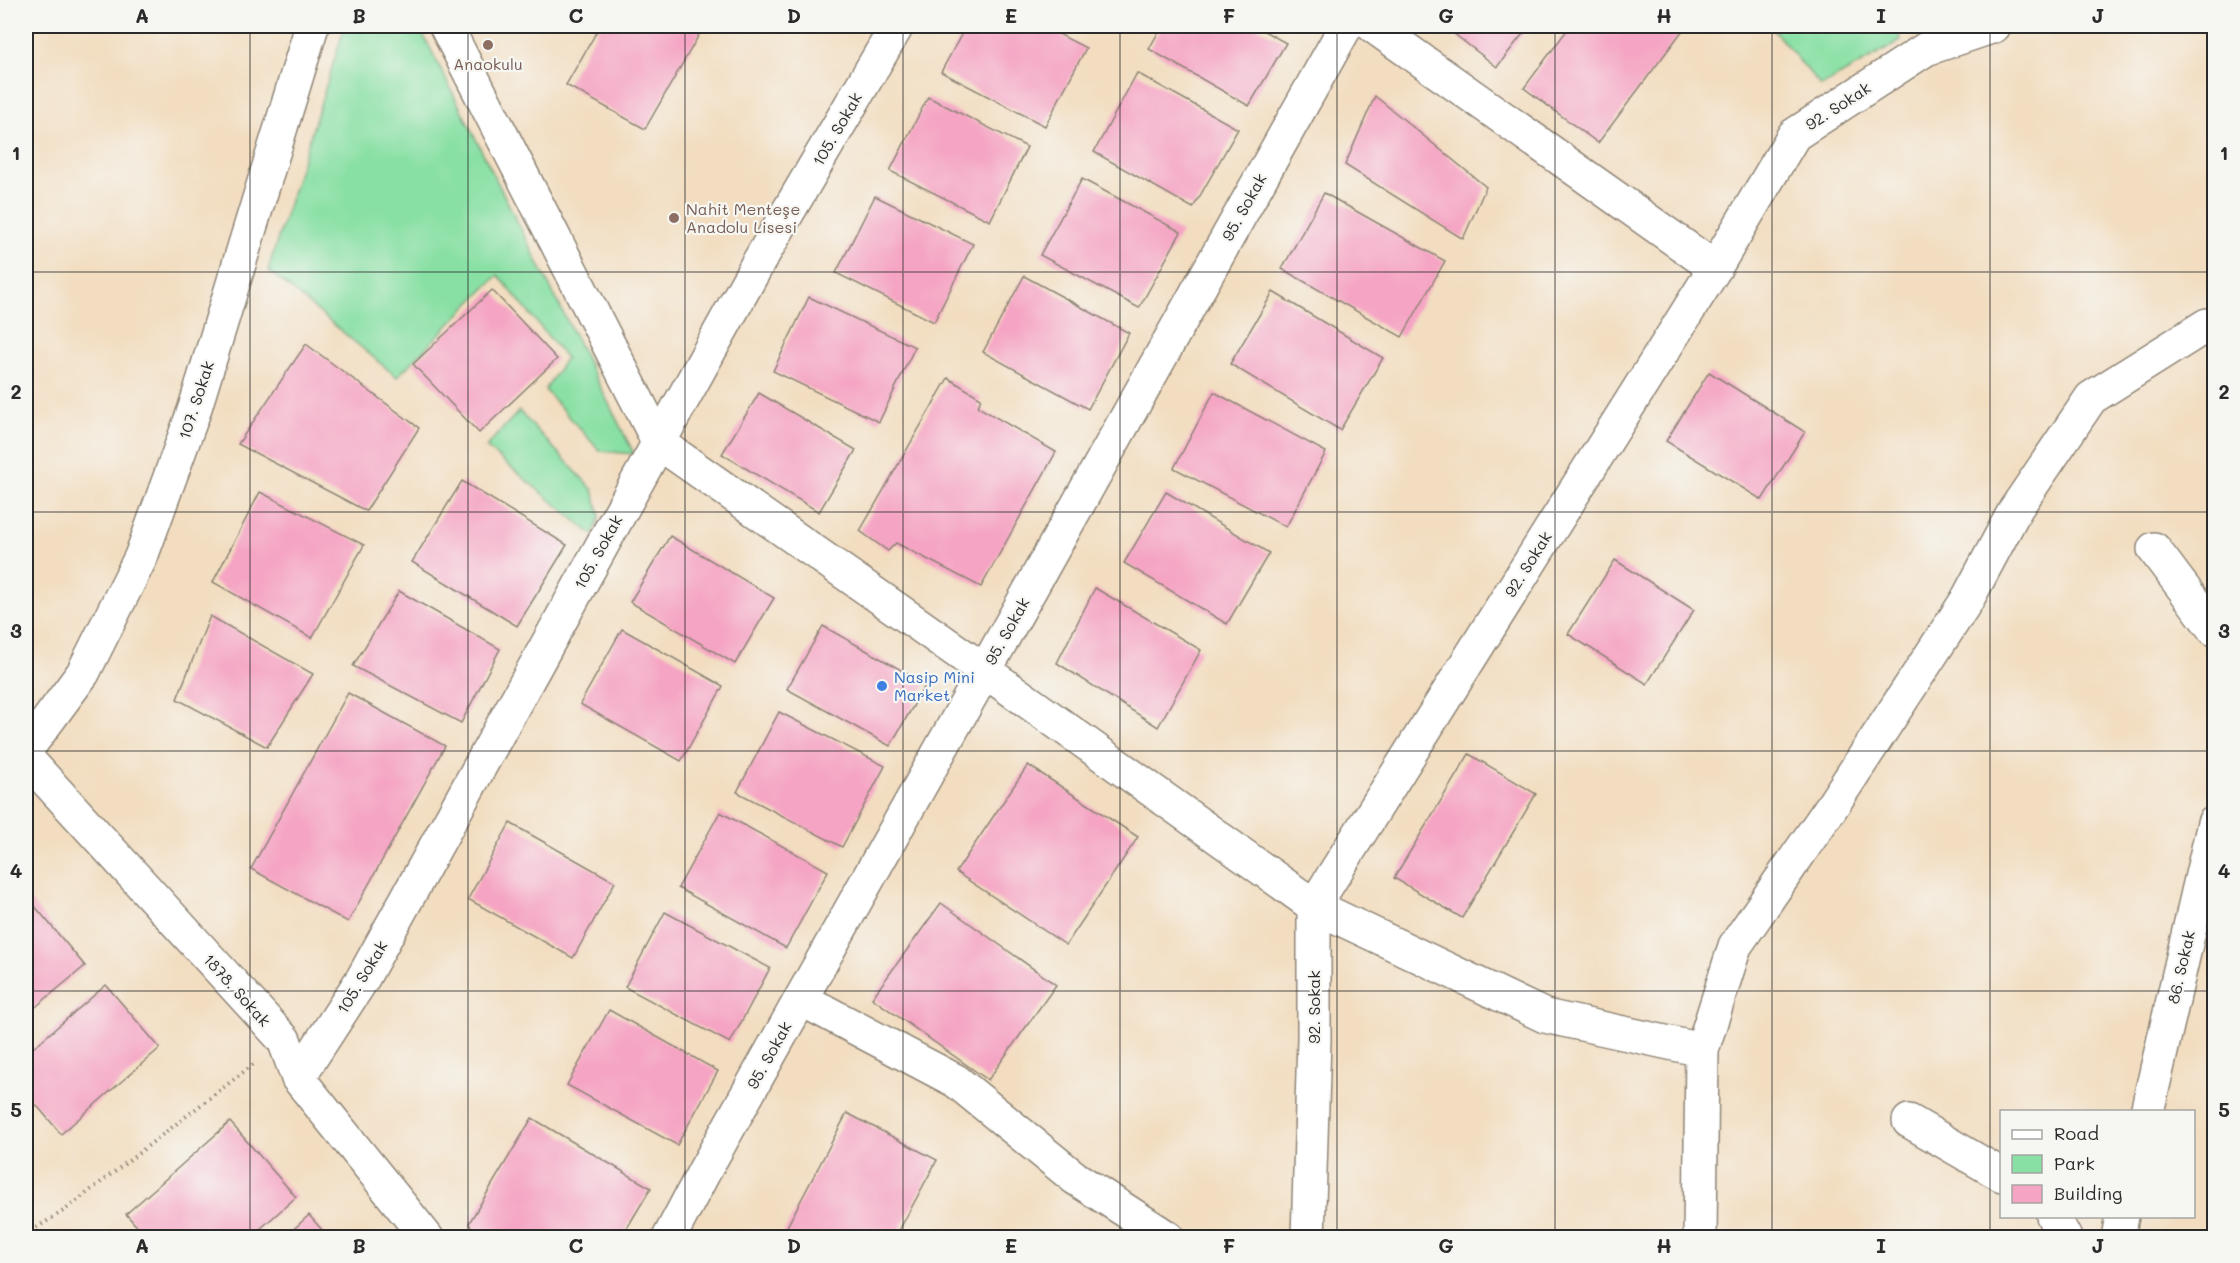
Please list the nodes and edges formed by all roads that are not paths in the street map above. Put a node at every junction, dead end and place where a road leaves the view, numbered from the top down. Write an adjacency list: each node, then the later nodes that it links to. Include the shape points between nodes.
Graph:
1 (312, 26): 14 (street, 107. Sokak, via 194,411 141,557 83,673)
2 (446, 26): 10 (street)
3 (897, 26): 10 (street, 105. Sokak)
4 (1346, 26): 13 (street, 95. Sokak)
5 (1373, 26): 8 (street)
6 (1994, 26): 7 (street, 92. Sokak)
7 (1923, 37): 8 (street, 92. Sokak, via 1794,135)
8 (1714, 268): 17 (street, 92. Sokak)
9 (2214, 324): 19 (street, via 2091,398 2015,510 1967,600 1735,946)
10 (659, 442): 13 (street); 20 (street, 105. Sokak, via 363,978)
11 (2154, 549): 12 (street)
12 (2214, 629)
13 (985, 671): 17 (street); 18 (street, 95. Sokak)
14 (26, 750)
15 (26, 758): 20 (street, 1878. Sokak, via 284,1041)
16 (2214, 823): 21 (street, 86. Sokak)
17 (1314, 906): 19 (street, via 1545,1016); 29 (street, 92. Sokak)
18 (801, 999): 27 (street, 95. Sokak); 28 (street, via 956,1081 1076,1178)
19 (1702, 1050): 30 (street)
20 (298, 1078): 26 (street, 1878. Sokak)
21 (2147, 1110)
22 (1908, 1121): 23 (street)
23 (2000, 1174)
24 (2054, 1218): 31 (street)
25 (2122, 1218): 32 (street)
26 (427, 1238)
27 (669, 1238)
28 (1168, 1238)
29 (1308, 1238)
30 (1700, 1238)
31 (2065, 1238)
32 (2118, 1238)

